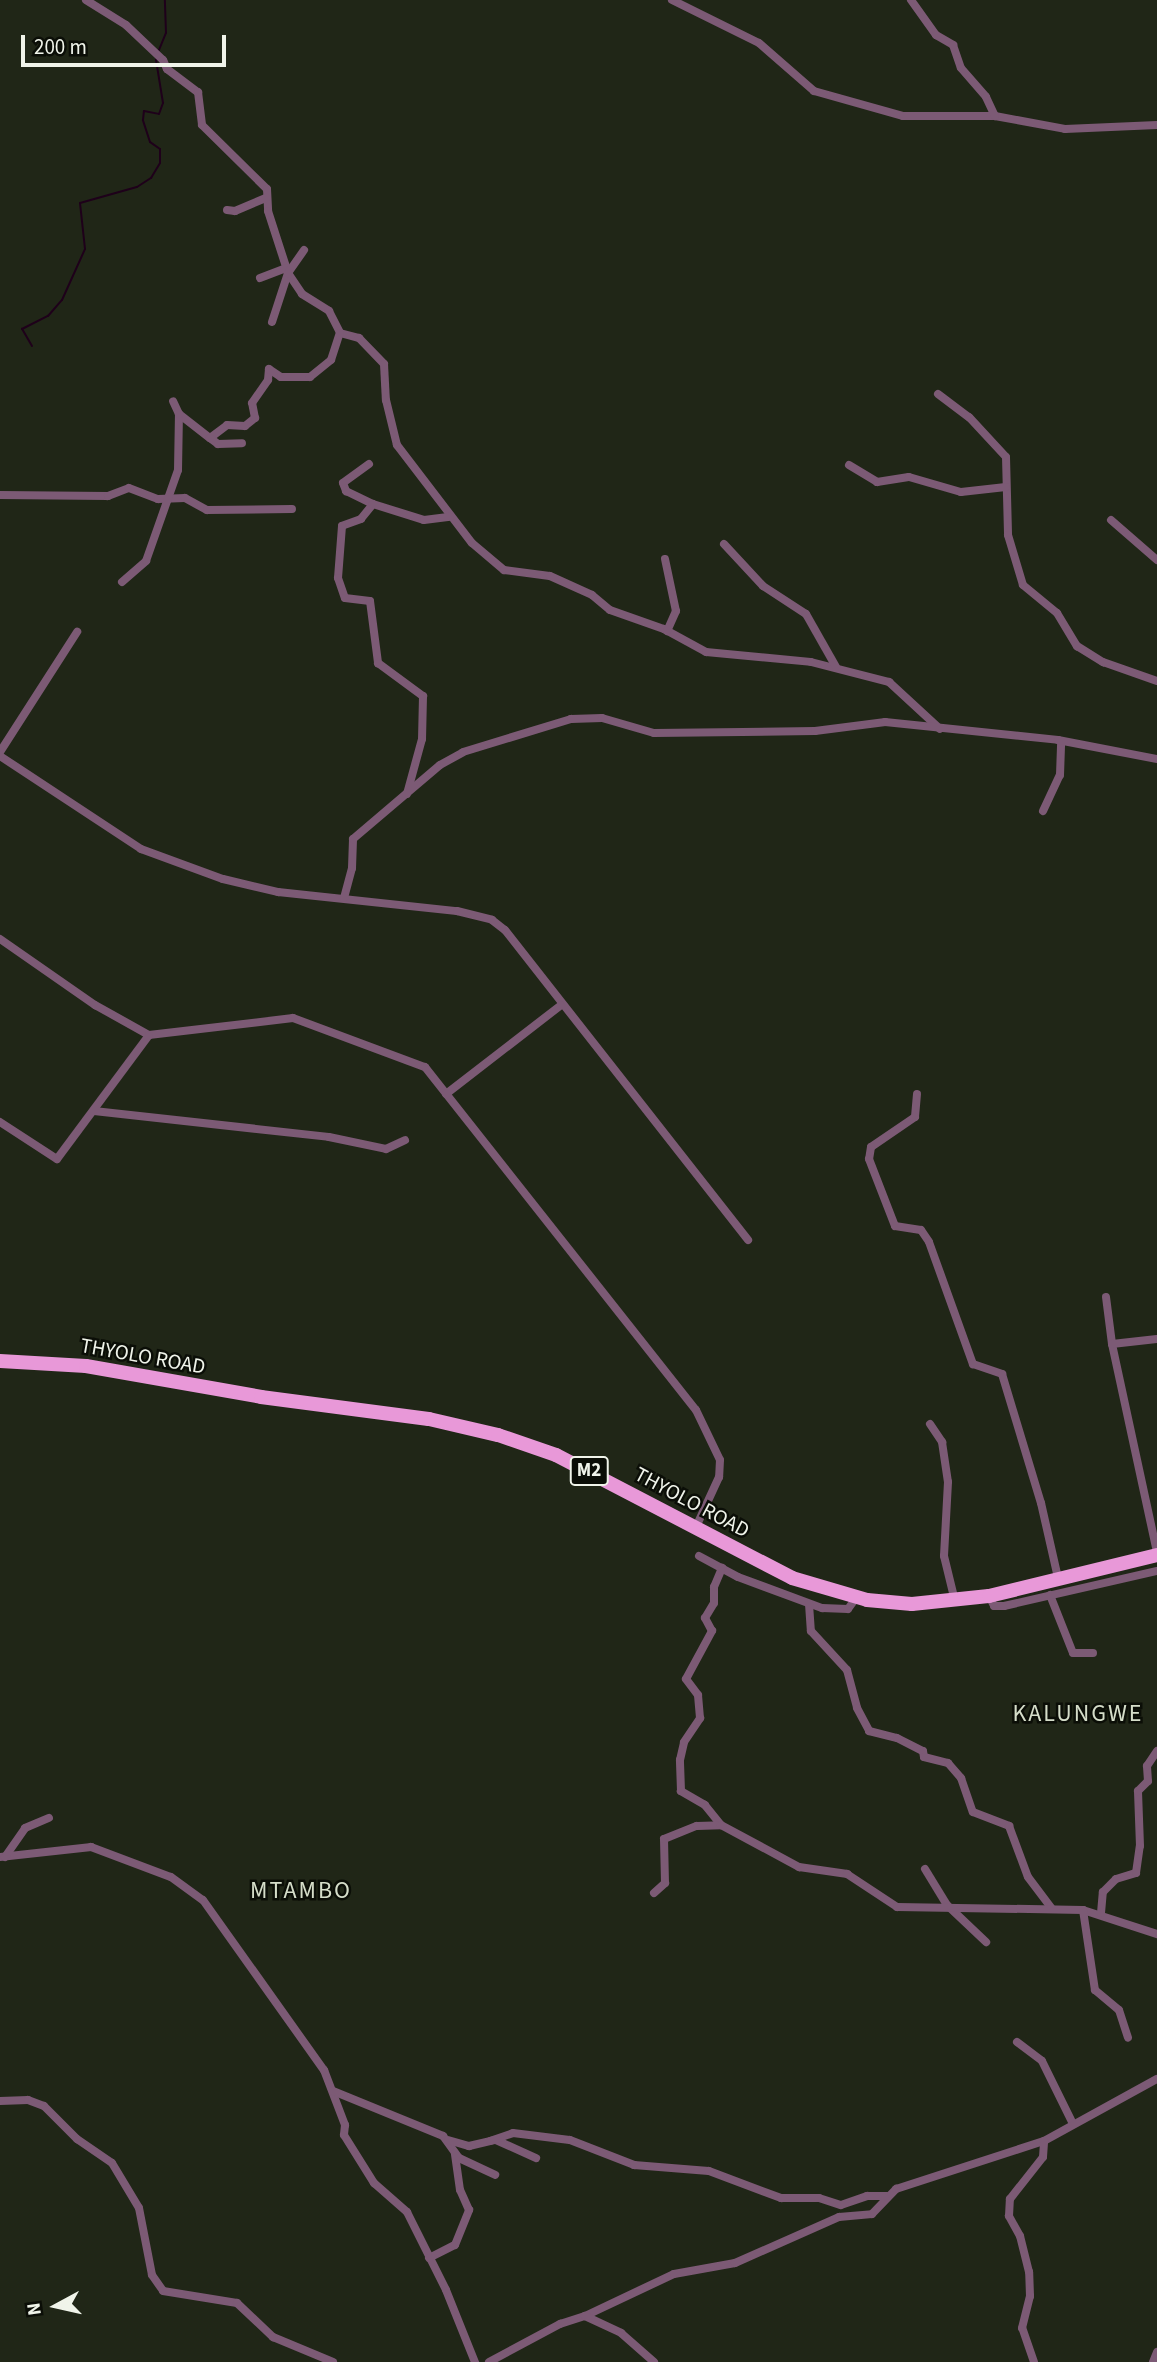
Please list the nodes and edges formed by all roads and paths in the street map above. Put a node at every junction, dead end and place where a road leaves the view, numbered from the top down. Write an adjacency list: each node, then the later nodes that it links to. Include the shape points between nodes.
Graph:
1 (86, 0): 6 (street, via 126,25 167,69 198,92 202,125 232,160 253,173 267,189)
2 (673, 0): 4 (street, via 759,43 806,86 828,97 903,116)
3 (911, 0): 4 (street, via 936,35 953,45 961,68 986,97)
4 (995, 116): 5 (street, via 1065,129)
5 (1157, 125)
6 (266, 198): 7 (street); 9 (street)
7 (227, 210)
8 (304, 250): 9 (street)
9 (287, 271): 10 (street); 11 (street); 12 (street, via 302,294 330,311)
10 (260, 278)
11 (272, 322)
12 (340, 332): 16 (street, via 331,360 317,373 291,378 269,369 268,380 252,403 253,421 246,426 218,428); 25 (street, via 359,338 384,365 386,400 397,445)
13 (938, 394): 20 (street, via 1003,452 1008,463)
14 (173, 401): 15 (street)
15 (179, 414): 16 (street); 22 (street, via 176,440 180,454)
16 (209, 438): 17 (street, via 218,444)
17 (242, 443)
18 (369, 464): 23 (street, via 343,483 346,491)
19 (849, 465): 20 (street, via 877,482 909,477 961,492)
20 (1006, 487): 34 (street, via 1011,556 1023,585 1057,613 1077,646 1103,662)
21 (0, 495): 22 (street, via 108,496 129,488 158,499)
22 (169, 498): 24 (street, via 185,498 207,510); 30 (street, via 146,561)
23 (373, 504): 25 (street, via 424,520); 39 (street, via 361,519 342,526 338,578 345,598 370,601 378,663 423,696 422,739)
24 (292, 509)
25 (450, 517): 31 (street, via 504,570 550,576 610,610)
26 (1111, 520): 29 (street)
27 (724, 544): 33 (street, via 763,586 806,614)
28 (665, 559): 31 (street, via 676,611)
29 (1157, 560)
30 (122, 582)
31 (667, 631): 33 (street, via 706,652)
32 (77, 632): 37 (street)
33 (836, 667): 35 (street, via 895,685)
34 (1157, 681)
35 (940, 729): 36 (street); 39 (street, via 868,722 815,731 654,733 602,718 580,717 463,752)
36 (1061, 741): 38 (street); 40 (street, via 1060,775)
37 (0, 754): 41 (street, via 150,854 249,886)
38 (1157, 760)
39 (407, 794): 41 (street, via 353,839)
40 (1043, 811)
41 (344, 898): 43 (street, via 457,911 492,920 505,930)
42 (0, 939): 44 (street, via 95,1005)
43 (561, 1005): 45 (street); 50 (street)
44 (149, 1035): 45 (street, via 293,1017 419,1063); 47 (street)
45 (446, 1094): 56 (street, via 696,1410 718,1451 720,1469)
46 (917, 1094): 61 (street, via 915,1117 871,1147 869,1159 895,1226 921,1230 929,1242 973,1364 1002,1374)
47 (94, 1111): 48 (street, via 57,1159); 49 (street, via 329,1137 386,1149)
48 (0, 1122)
49 (405, 1140)
50 (748, 1240)
51 (1106, 1297): 53 (street)
52 (1157, 1339): 53 (street)
53 (1112, 1343): 57 (street)
54 (0, 1361): 56 (highway, THYOLO ROAD / M2, via 86,1366 463,1426 556,1455)
55 (930, 1424): 65 (street, via 942,1442 948,1482 944,1556)
56 (696, 1527): 64 (highway, THYOLO ROAD / M2, via 792,1578)
57 (1157, 1554): 61 (highway, THYOLO ROAD / M2)
58 (699, 1556): 59 (street)
59 (722, 1568): 66 (street); 70 (street, via 705,1618 712,1631 686,1679 698,1695 700,1718 684,1742 680,1760 681,1791 705,1805)
60 (1157, 1571): 62 (street)
61 (1058, 1578): 63 (highway, THYOLO ROAD / M2)
62 (1050, 1595): 63 (street, via 997,1607); 67 (street, via 1073,1653)
63 (989, 1596): 65 (highway, THYOLO ROAD / M2)
64 (856, 1598): 65 (highway, THYOLO ROAD / M2, via 912,1604); 66 (street, via 852,1607 842,1611)
65 (955, 1601)
66 (809, 1604): 74 (street, via 811,1630 847,1670 869,1731 897,1738 923,1751 924,1757 948,1763 961,1778 973,1812 1009,1826 1028,1877)
67 (1093, 1653)
68 (1157, 1751): 77 (street, via 1147,1766 1148,1781 1138,1791 1136,1873 1115,1880 1103,1892)
69 (49, 1818): 71 (street, via 26,1828)
70 (721, 1825): 73 (street, via 697,1826 664,1839 665,1883); 75 (street, via 799,1867 848,1874 897,1907)
71 (2, 1857): 83 (street, via 91,1847 184,1884 225,1927 319,2062)
72 (925, 1869): 75 (street)
73 (654, 1892)
74 (1051, 1908): 75 (street); 76 (street)
75 (956, 1910): 79 (street)
76 (1083, 1910): 77 (street); 80 (street, via 1095,1990 1119,2010)
77 (1101, 1913): 78 (street)
78 (1157, 1934)
79 (986, 1942)
80 (1128, 2038)
81 (1017, 2042): 85 (street, via 1042,2060)
82 (1157, 2079): 85 (street)
83 (333, 2091): 86 (street); 93 (street, via 344,2134 374,2183 407,2211)
84 (0, 2101): 96 (street, via 28,2100 44,2106 77,2139 113,2163 139,2208 152,2275 163,2291 237,2303 273,2337)
85 (1073, 2124): 88 (street)
86 (448, 2140): 87 (street, via 469,2146); 89 (street)
87 (490, 2141): 90 (street); 92 (street, via 513,2133 570,2140 634,2165 709,2171 781,2197 819,2198 841,2205 867,2196)
88 (1044, 2141): 92 (street, via 896,2189); 100 (street, via 1043,2157 1010,2199 1009,2216 1020,2236 1029,2272 1030,2296 1022,2328)
89 (455, 2152): 91 (street); 93 (street, via 460,2190 469,2210 455,2245)
90 (536, 2158)
91 (495, 2175)
92 (887, 2196): 94 (street, via 872,2214 839,2217 735,2263 674,2274)
93 (429, 2258): 97 (street)
94 (584, 2316): 98 (street, via 560,2323); 99 (street, via 621,2333)
95 (1157, 2352): 101 (street)
96 (333, 2362)
97 (475, 2362)
98 (489, 2362)
99 (654, 2362)
100 (1034, 2362)
101 (1153, 2362)

